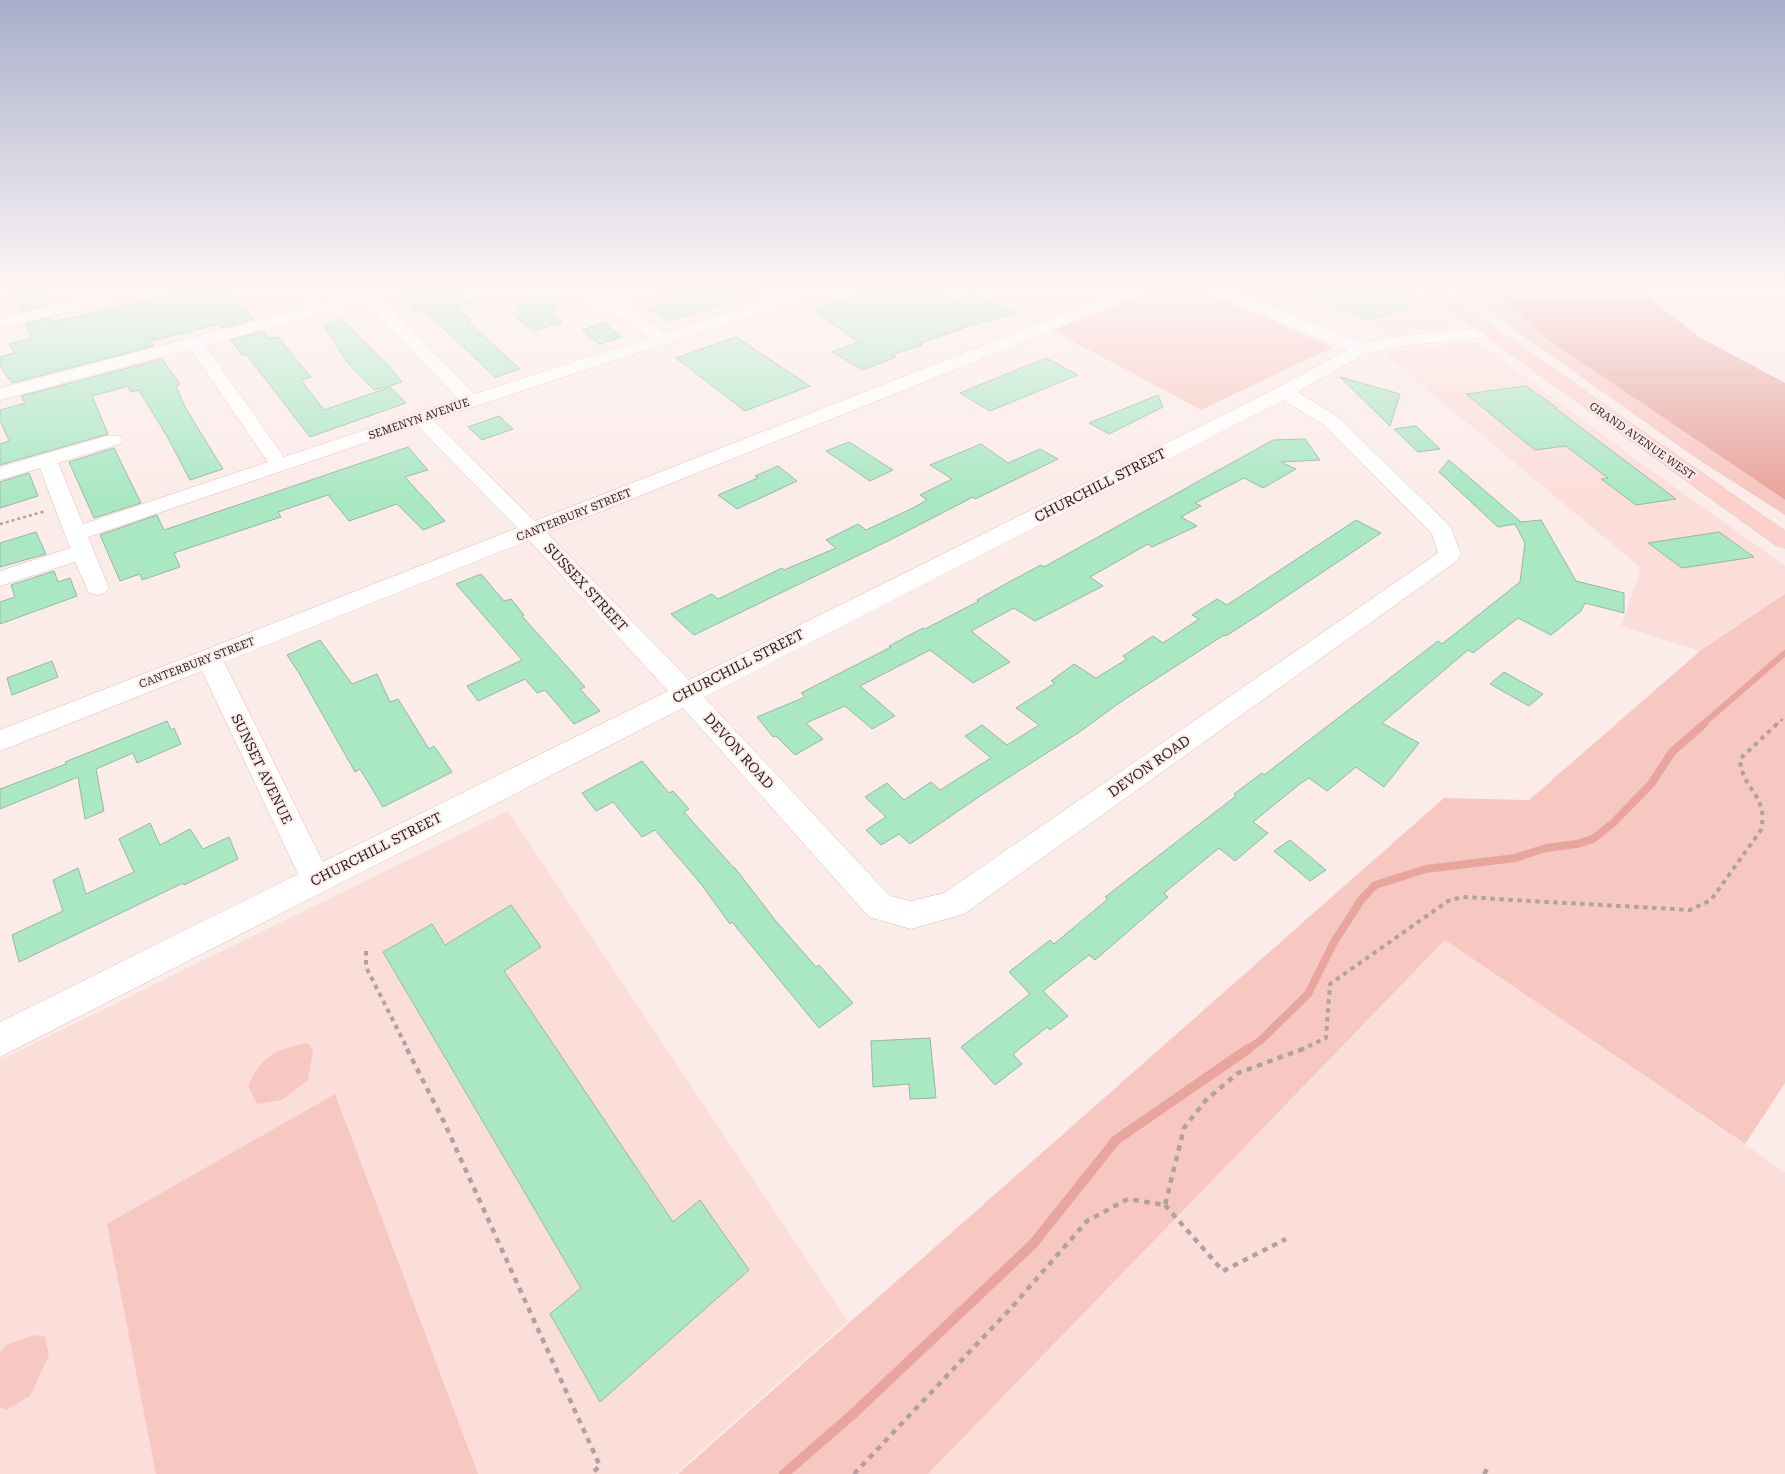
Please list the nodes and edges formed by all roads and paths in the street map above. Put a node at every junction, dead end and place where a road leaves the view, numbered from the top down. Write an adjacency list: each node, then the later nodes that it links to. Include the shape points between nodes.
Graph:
1 (143, 356): 9 (street)
2 (204, 356): 14 (street)
3 (427, 356): 10 (street)
4 (616, 356): 10 (street, SEMENYN AVENUE)
5 (974, 356): 18 (street, CANTERBURY STREET)
6 (1349, 356): 8 (street, CHURCHILL STREET)
7 (1521, 356): 19 (main road, GRAND AVENUE WEST)
8 (1284, 392): 24 (street, CHURCHILL STREET); 24 (street, DEVON ROAD, via 1330,421 1345,435 1443,532 1450,555 953,904 911,915 880,907)
9 (0, 394)
10 (470, 401): 11 (street, SEMENYN AVENUE)
11 (420, 419): 14 (street, SEMENYN AVENUE); 18 (street, SUSSEX STREET)
12 (113, 440): 13 (street)
13 (46, 460): 15 (street); 16 (street)
14 (279, 464): 20 (street, SEMENYN AVENUE, via 184,497)
15 (0, 474)
16 (63, 505): 17 (path); 20 (street)
17 (0, 524)
18 (533, 531): 23 (street, CANTERBURY STREET); 24 (street, SUSSEX STREET)
19 (1785, 541)
20 (79, 543): 21 (street, SEMENYN AVENUE); 22 (street)
21 (0, 580)
22 (97, 588)
23 (209, 658): 26 (street, CANTERBURY STREET); 27 (street, SUNSET AVENUE)
24 (686, 692): 27 (street, CHURCHILL STREET)
25 (1785, 718): 30 (path, via 1740,760 1739,769 1764,806 1765,819 1761,830 1711,900 1690,910 1462,897 1447,900 1330,984 1326,1038 1238,1073 1206,1100 1184,1128)
26 (0, 741)
27 (316, 880): 29 (street, CHURCHILL STREET)
28 (366, 951): 33 (path, via 366,967 444,1122 600,1466)
29 (0, 1040)
30 (1165, 1205): 31 (path, via 1223,1271); 34 (path, via 1128,1199 1087,1221 1012,1307)
31 (1286, 1239)
32 (1489, 1466): 35 (path)
33 (591, 1474)
34 (854, 1474)
35 (1484, 1474)

